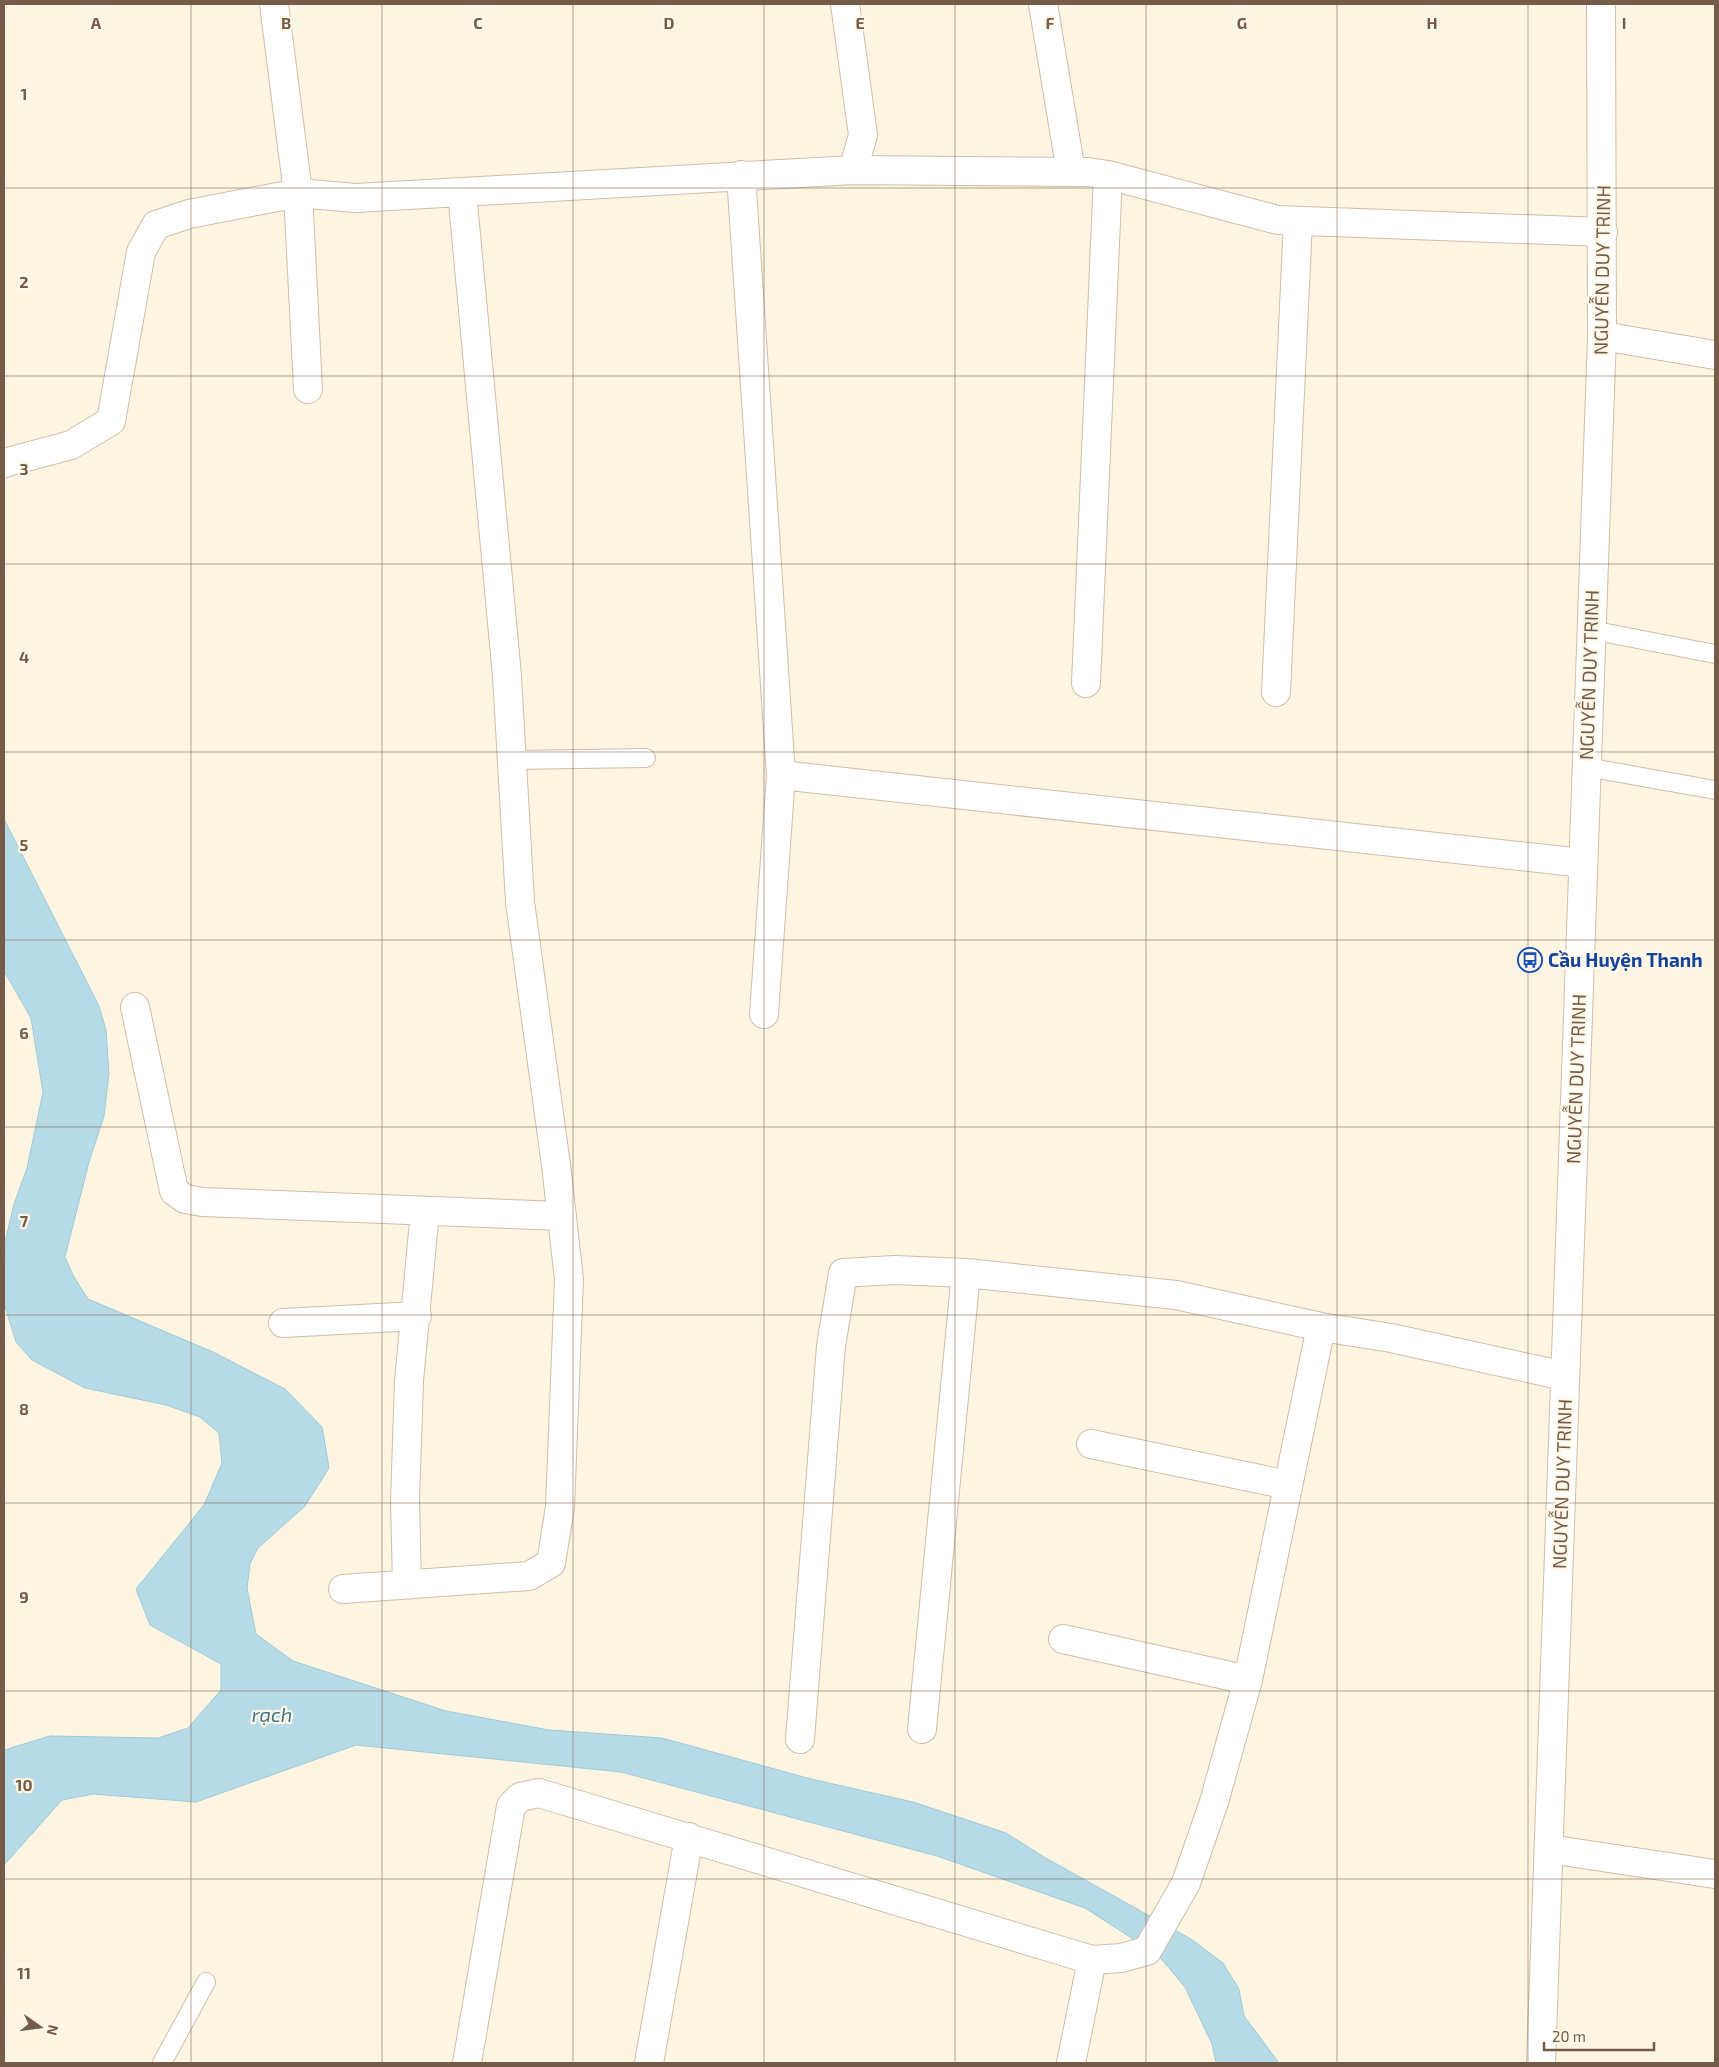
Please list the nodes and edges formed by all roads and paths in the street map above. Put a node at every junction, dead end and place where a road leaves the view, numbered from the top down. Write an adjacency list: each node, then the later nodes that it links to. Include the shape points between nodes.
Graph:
1 (274, 4): 10 (street)
2 (845, 4): 5 (street, via 863,135)
3 (1043, 4): 6 (street)
4 (1601, 4): 12 (street, NGUYỄN DUY TRINH)
5 (853, 170): 6 (street); 7 (street)
6 (1071, 172): 8 (street)
7 (741, 175): 9 (street); 24 (street)
8 (1108, 175): 11 (street, via 1278,220); 19 (street)
9 (462, 192): 10 (street, via 356,198); 22 (street)
10 (298, 194): 15 (street); 16 (street, via 189,214 156,224 142,252 111,421 71,445)
11 (1298, 221): 12 (street); 20 (street)
12 (1603, 232): 13 (street, NGUYỄN DUY TRINH)
13 (1602, 336): 14 (street); 17 (street, NGUYỄN DUY TRINH)
14 (1715, 355)
15 (308, 389)
16 (4, 463)
17 (1591, 630): 18 (lane); 23 (street, NGUYỄN DUY TRINH)
18 (1715, 654)
19 (1086, 683)
20 (1276, 692)
21 (646, 758): 22 (lane)
22 (512, 760): 30 (street, via 520,902)
23 (1586, 767): 25 (lane); 26 (street, NGUYỄN DUY TRINH)
24 (781, 775): 26 (street); 28 (street)
25 (1715, 790)
26 (1583, 863): 35 (street, NGUYỄN DUY TRINH)
27 (135, 1007): 29 (street, via 174,1191 179,1195 202,1202)
28 (764, 1014)
29 (425, 1211): 30 (street); 32 (street)
30 (562, 1216): 38 (street, via 569,1279 560,1507 551,1563 529,1576)
31 (966, 1273): 34 (street, via 1176,1294); 42 (street); 43 (street, via 894,1270 843,1273 832,1346)
32 (416, 1316): 33 (street); 38 (street, via 409,1381 405,1491)
33 (283, 1323)
34 (1321, 1327): 35 (street, via 1391,1338); 37 (street)
35 (1566, 1376): 45 (street, NGUYỄN DUY TRINH)
36 (1090, 1444): 37 (street)
37 (1288, 1485): 41 (street)
38 (408, 1584): 39 (street)
39 (343, 1589)
40 (1063, 1640): 41 (street)
41 (1248, 1680): 47 (street, via 1214,1802 1186,1883 1147,1951 1120,1958)
42 (922, 1729)
43 (800, 1739)
44 (689, 1837): 47 (street); 50 (street, via 539,1793 520,1797 512,1806); 51 (street)
45 (1549, 1849): 46 (street); 53 (street, NGUYỄN DUY TRINH)
46 (1715, 1874)
47 (1092, 1960): 52 (street)
48 (206, 1982): 49 (lane)
49 (162, 2063)
50 (467, 2063)
51 (649, 2063)
52 (1071, 2063)
53 (1541, 2063)

